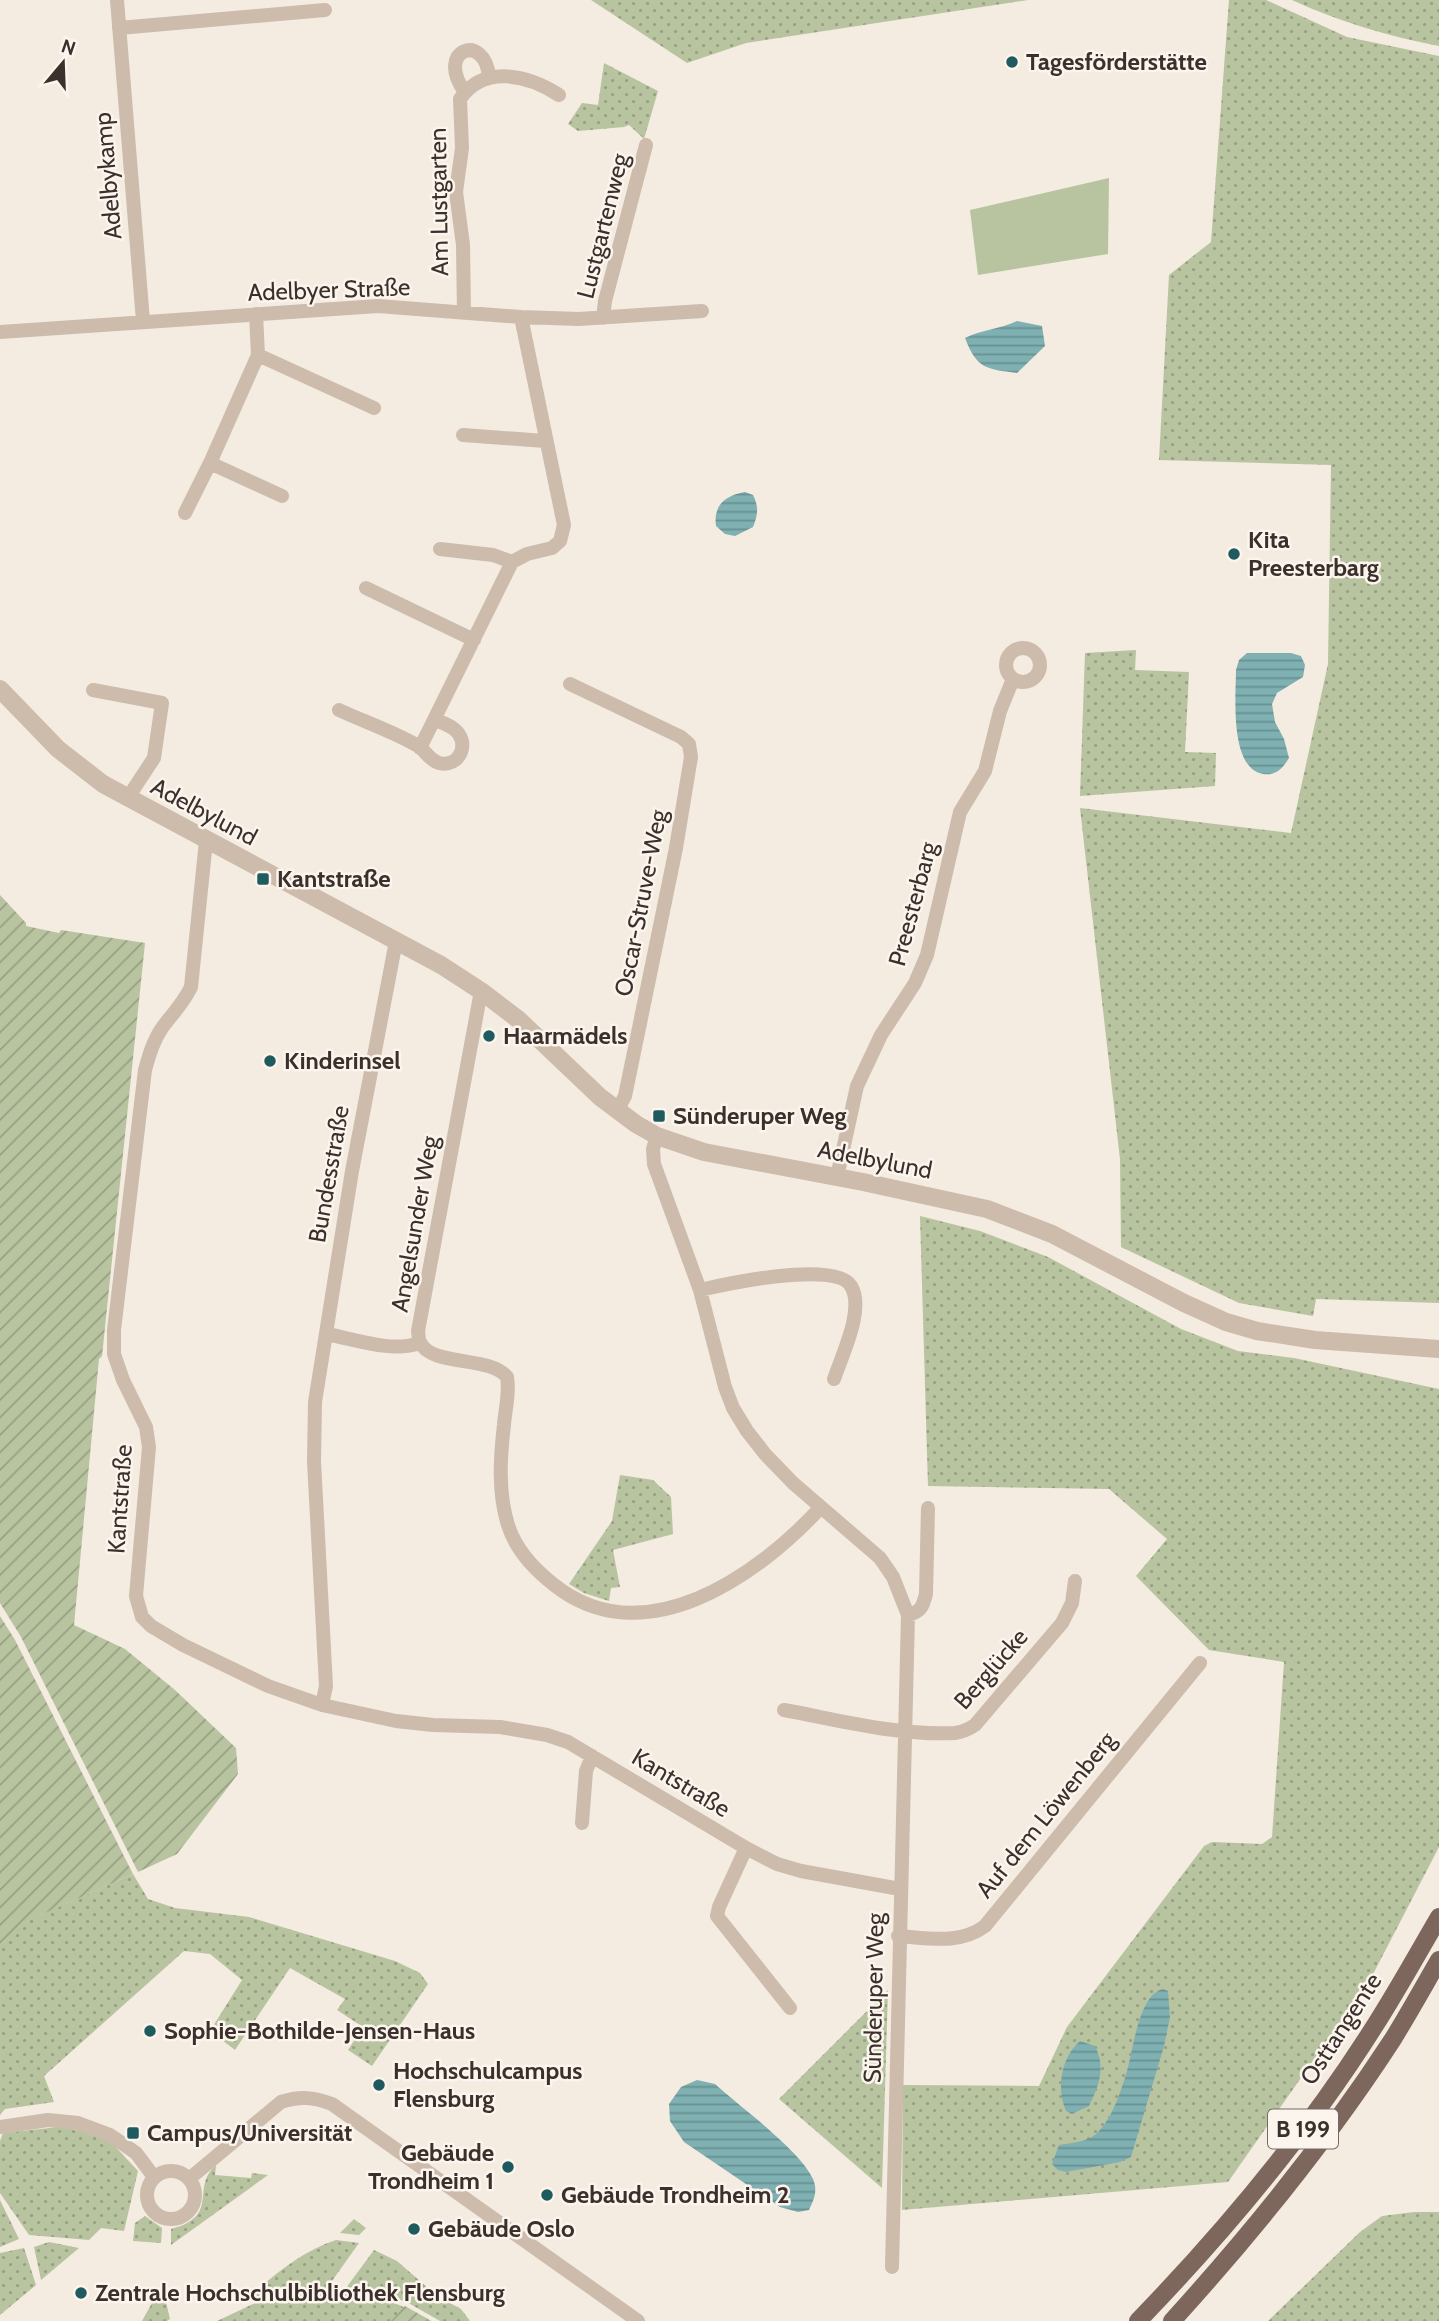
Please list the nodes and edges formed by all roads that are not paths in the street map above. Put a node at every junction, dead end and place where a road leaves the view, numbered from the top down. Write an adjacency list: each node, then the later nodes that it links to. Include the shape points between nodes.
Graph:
1 (117, 0): 3 (street, Adelbykamp)
2 (325, 10): 3 (street)
3 (119, 28): 13 (street, Adelbykamp)
4 (489, 77): 5 (street); 5 (street, Am Lustgarten, via 478,52 460,53 454,73); 6 (street, via 525,79)
5 (466, 92): 9 (street, Am Lustgarten, via 460,99 462,148 456,192)
6 (559, 95)
7 (646, 145): 12 (street, Lustgartenweg)
8 (702, 311): 12 (street, Adelbyer Straße)
9 (464, 312): 10 (street, Adelbyer Straße, via 378,306); 11 (street, Adelbyer Straße)
10 (256, 314): 13 (street, Adelbyer Straße); 15 (street)
11 (522, 317): 12 (street, Adelbyer Straße); 18 (street)
12 (603, 318)
13 (143, 321): 14 (street, Adelbyer Straße)
14 (0, 332)
15 (258, 355): 16 (street); 19 (street)
16 (374, 408)
17 (463, 435): 18 (street)
18 (545, 441): 23 (street, via 564,525 560,541)
19 (210, 463): 20 (street); 21 (street)
20 (282, 496)
21 (186, 513)
22 (440, 549): 23 (street, via 494,555)
23 (512, 562): 25 (street)
24 (366, 588): 25 (street)
25 (474, 640): 31 (street)
26 (1013, 680): 39 (street, Preesterbarg, via 985,771 960,812 928,955 857,1086)
27 (570, 684): 37 (street, Oscar-Struve-Weg, via 690,744 667,897 625,1096)
28 (0, 689): 33 (street, Adelbylund, via 77,766)
29 (93, 690): 33 (street, via 162,703 154,758)
30 (339, 710): 32 (street)
31 (435, 720): 32 (street); 32 (street, via 455,729 462,751 457,760 446,764 436,762)
32 (420, 748)
33 (127, 799): 34 (street, Adelbylund)
34 (206, 841): 35 (street, Adelbylund); 50 (street, Kantstraße, via 191,987 161,1030 145,1070 114,1330 114,1354 146,1427 149,1447 136,1596 150,1626 268,1686)
35 (396, 941): 36 (street, Adelbylund); 41 (street, Bundesstraße)
36 (481, 991): 37 (street, Adelbylund); 42 (street, Angelsunder Weg, via 420,1317)
37 (617, 1111): 38 (street, Adelbylund)
38 (657, 1136): 39 (street, Adelbylund, via 704,1152); 40 (street, Sünderuper Weg, via 654,1164)
39 (836, 1177): 43 (street, Adelbylund, via 987,1209 1052,1234 1226,1322 1257,1331)
40 (700, 1290): 44 (street, via 786,1275 836,1276 847,1281 853,1288 855,1319); 45 (street, Sünderuper Weg, via 733,1408 765,1454)
41 (326, 1334): 42 (street, via 393,1347); 50 (street, Bundesstraße, via 315,1402 314,1461 326,1686)
42 (420, 1343): 45 (street, Angelsunder Weg, via 442,1356 497,1368 507,1377 501,1472 509,1528 541,1574 586,1602 633,1612 696,1599 753,1569 796,1535)
43 (1439, 1349)
44 (834, 1379)
45 (821, 1507): 48 (street, Sünderuper Weg, via 880,1558 894,1577)
46 (929, 1508): 48 (street, via 926,1594 923,1607)
47 (1075, 1581): 52 (street, Berglücke, via 1072,1603 1062,1623 975,1725 957,1733)
48 (908, 1615): 52 (street, Sünderuper Weg)
49 (1200, 1663): 58 (street, Auf dem Löwenberg, via 985,1926 965,1937)
50 (322, 1705): 53 (street, Kantstraße, via 396,1721 524,1729 568,1742)
51 (784, 1710): 52 (street)
52 (905, 1731): 56 (street, Sünderuper Weg)
53 (592, 1756): 54 (street, Kantstraße, via 586,1771); 55 (street, Kantstraße)
54 (582, 1823)
55 (746, 1848): 56 (street, Kantstraße, via 801,1871); 60 (street, Kantstraße, via 717,1916)
56 (900, 1889): 58 (street, Sünderuper Weg)
57 (1439, 1917): 66 (main road, Osttangente / B 199, via 1374,2027 1302,2131 1202,2255)
58 (898, 1936): 64 (street, Sünderuper Weg)
59 (1439, 1960): 67 (main road, Osttangente / B 199, via 1393,2038 1320,2143)
60 (790, 2008)
61 (0, 2127): 62 (street, via 48,2120 78,2123 110,2134 136,2153)
62 (154, 2177): 63 (street, via 175,2171); 63 (street, via 147,2200 154,2213 169,2219 178,2218 193,2205)
63 (190, 2179): 65 (street, via 281,2102 315,2098 332,2104)
64 (892, 2267)
65 (638, 2321)
66 (1138, 2321)
67 (1172, 2321)

